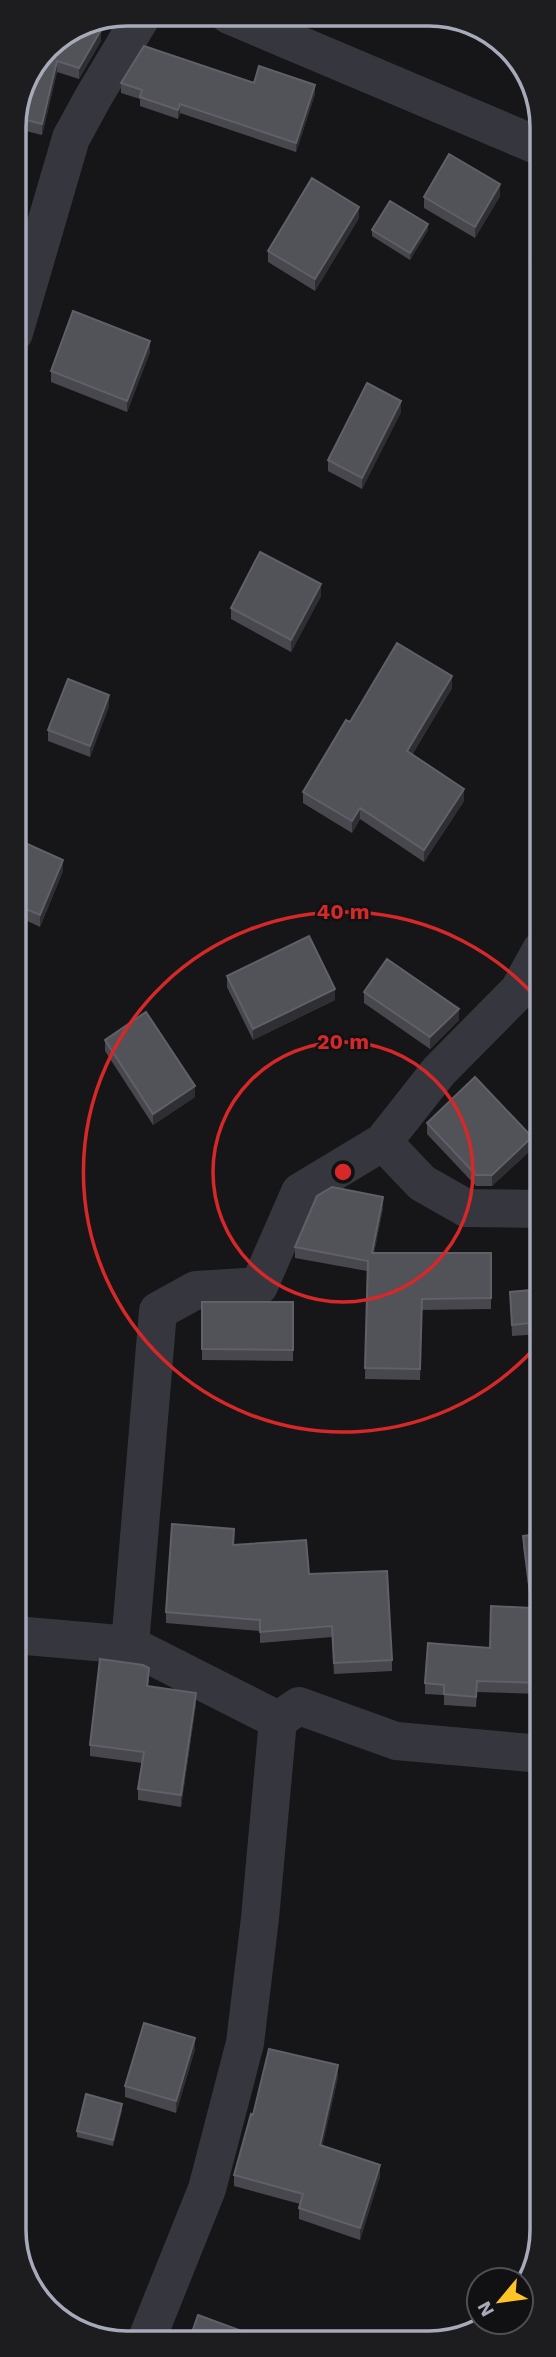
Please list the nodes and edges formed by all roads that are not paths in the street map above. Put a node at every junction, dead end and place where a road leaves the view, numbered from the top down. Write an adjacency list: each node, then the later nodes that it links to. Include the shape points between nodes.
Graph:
1 (136, 26): 4 (street, via 71,138)
2 (255, 26): 3 (street)
3 (530, 142)
4 (26, 292)
5 (530, 970): 6 (street, via 519,990 439,1071)
6 (383, 1142): 7 (street, via 422,1182 466,1208); 9 (street, via 300,1192 260,1286 196,1290 158,1311)
7 (530, 1209)
8 (26, 1636): 9 (street)
9 (130, 1645): 10 (street)
10 (278, 1720): 11 (street, via 299,1706 396,1741); 12 (street, via 245,2043 207,2189)
11 (530, 1753)
12 (150, 2331)

